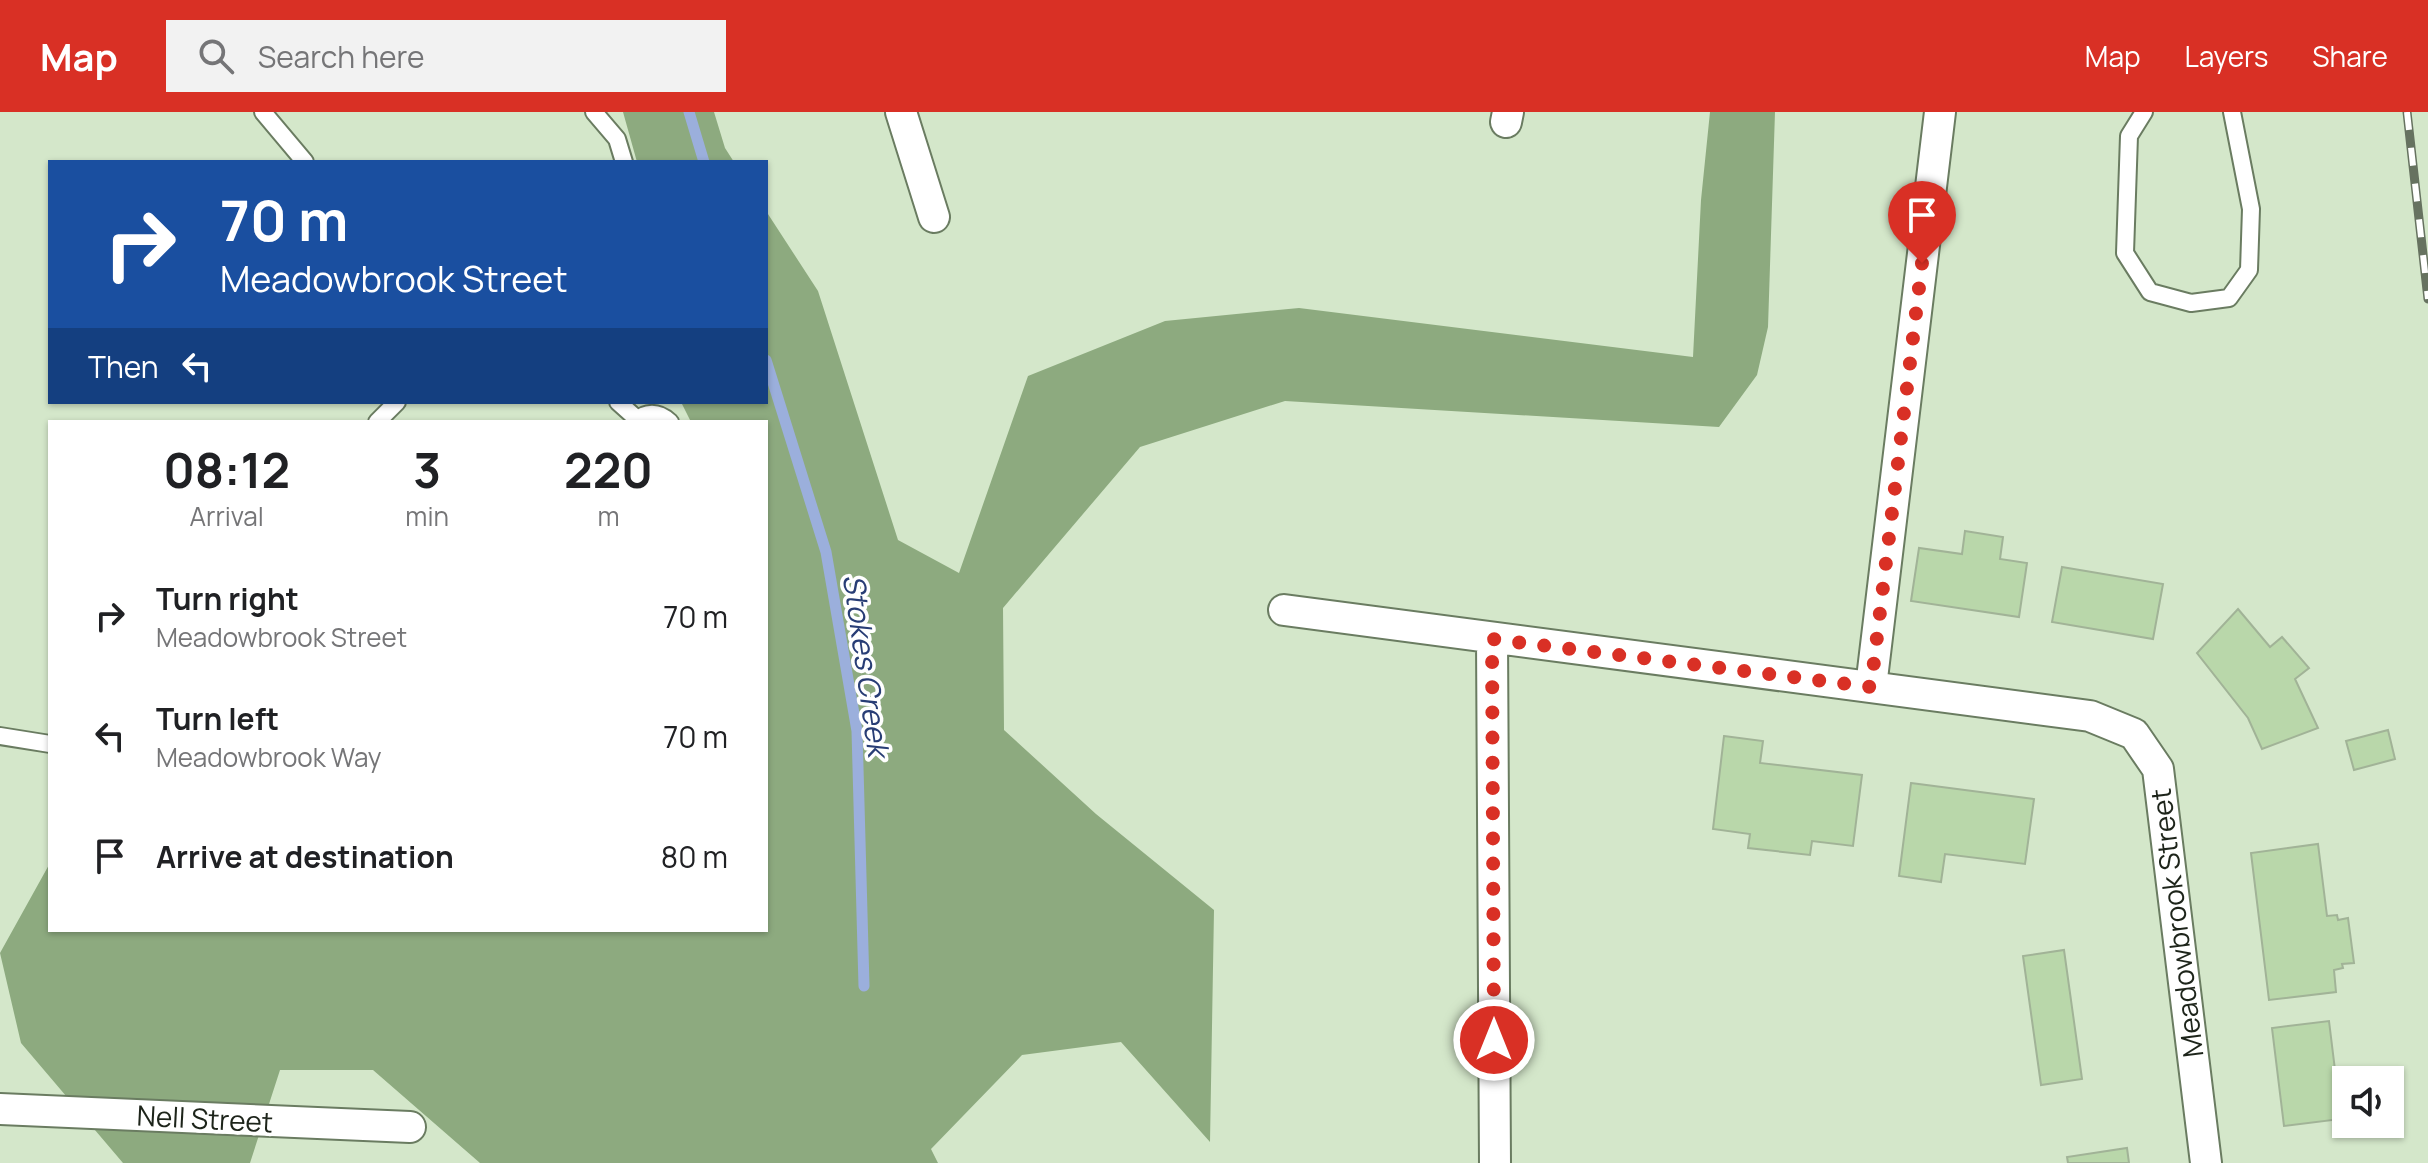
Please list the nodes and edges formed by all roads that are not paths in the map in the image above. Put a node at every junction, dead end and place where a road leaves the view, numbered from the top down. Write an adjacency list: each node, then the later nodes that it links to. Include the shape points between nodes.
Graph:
1 (263, 112): 7 (lane)
2 (594, 112): 8 (lane, via 617,139)
3 (901, 112): 9 (street)
4 (1940, 112): 18 (street)
5 (2144, 112): 6 (lane, via 2129,136 2125,253 2150,292 2191,303 2229,298 2249,270 2251,209)
6 (2232, 112)
7 (303, 160)
8 (623, 160)
9 (934, 217)
10 (395, 404): 12 (lane)
11 (620, 404): 13 (lane)
12 (379, 420)
13 (635, 420)
14 (637, 420): 15 (lane, via 655,414)
15 (666, 420)
16 (1284, 610): 17 (street, Meadowbrook Street)
17 (1492, 639): 18 (street, Meadowbrook Street); 23 (street)
18 (1871, 687): 24 (street, Meadowbrook Street, via 2090,716 2134,734 2158,769)
19 (0, 736): 20 (lane)
20 (48, 744)
21 (0, 1109): 22 (street, Nell Street)
22 (410, 1127)
23 (1495, 1163)
24 (2206, 1163)

